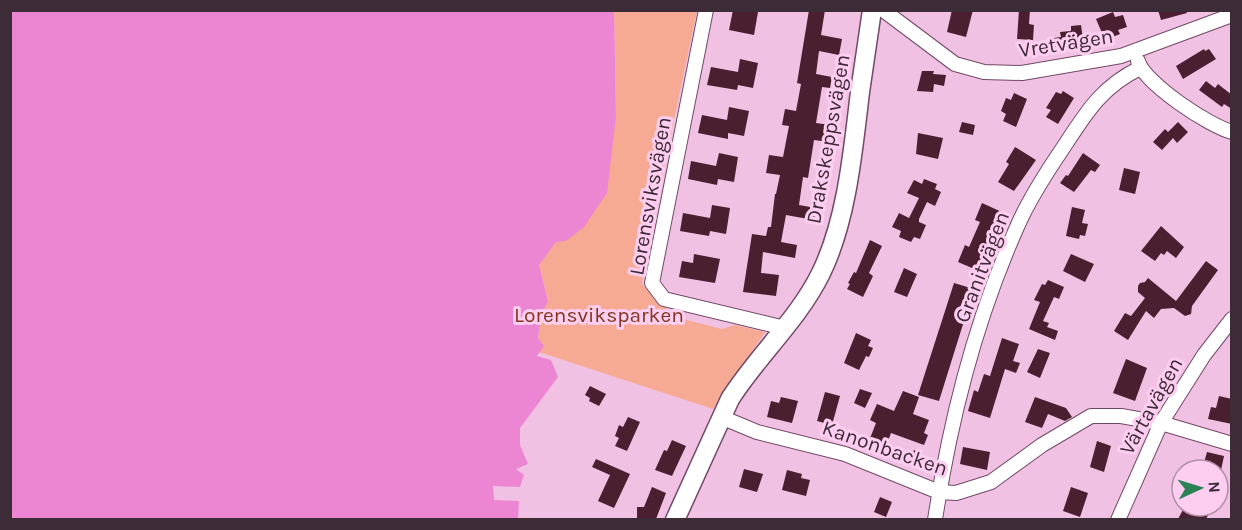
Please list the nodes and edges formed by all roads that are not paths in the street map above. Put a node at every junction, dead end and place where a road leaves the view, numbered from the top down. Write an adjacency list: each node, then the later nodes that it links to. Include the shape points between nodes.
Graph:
1 (706, 10): 9 (street, Lorensviksvägen, via 652,283 664,299)
2 (872, 10): 9 (street, Drakskeppsvägen, via 851,164 838,224 820,274)
3 (883, 10): 5 (street, Vretvägen, via 955,64 984,72 1022,73)
4 (1232, 15): 5 (street, Vretvägen)
5 (1136, 51): 6 (street)
6 (1140, 68): 7 (street, via 1199,117 1218,129); 13 (street, Granitvägen, via 1120,78 1091,105 1043,178 1018,225 997,275 963,380)
7 (1232, 132)
8 (1232, 319): 11 (street, Värtavägen)
9 (785, 328): 10 (street, Drakskeppsvägen, via 742,380)
10 (721, 417): 13 (street, Kanonbacken, via 757,432 845,454); 14 (street, Drakskeppsvägen)
11 (1161, 423): 12 (street, Kanonbacken); 13 (street, Kanonbacken, via 1091,416 1042,445 992,482 956,493); 16 (street, Värtavägen)
12 (1232, 444)
13 (939, 492): 15 (street, Granitvägen)
14 (675, 519)
15 (935, 519)
16 (1118, 519)

